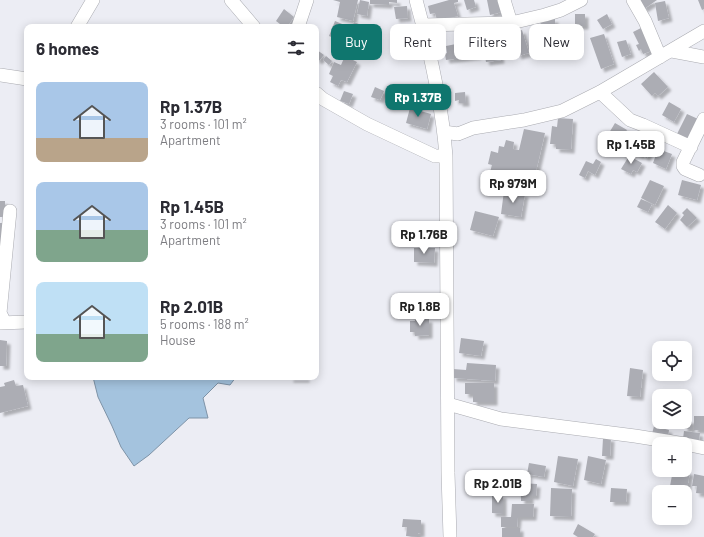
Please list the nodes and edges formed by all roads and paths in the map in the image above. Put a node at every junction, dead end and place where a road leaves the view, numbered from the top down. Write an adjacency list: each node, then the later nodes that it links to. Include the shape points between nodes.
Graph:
1 (94, 0): 9 (street)
2 (230, 0): 10 (street)
3 (307, 0): 11 (street)
4 (416, 0): 12 (street)
5 (504, 0): 8 (street)
6 (581, 0): 8 (street, via 561,10)
7 (633, 0): 16 (street)
8 (511, 23): 13 (street)
9 (79, 24)
10 (251, 24)
11 (299, 24)
12 (423, 24)
13 (446, 24)
14 (704, 31): 15 (street)
15 (672, 50): 16 (street); 17 (street)
16 (660, 57): 21 (street)
17 (704, 57)
18 (430, 60): 24 (street)
19 (0, 75): 20 (street)
20 (24, 79)
21 (600, 92): 24 (street, via 562,111 473,128 458,134); 25 (street, via 630,120)
22 (319, 95): 26 (street, via 367,124 435,156)
23 (704, 120): 25 (street)
24 (444, 132): 26 (street)
25 (690, 147): 27 (street, via 683,168)
26 (446, 156): 31 (street)
27 (699, 175)
28 (10, 211): 30 (street, via 0,313)
29 (24, 322): 30 (street)
30 (2, 323)
31 (448, 404): 32 (street, via 501,419); 35 (street)
32 (652, 439)
33 (692, 445): 34 (street)
34 (704, 448)
35 (450, 537)

